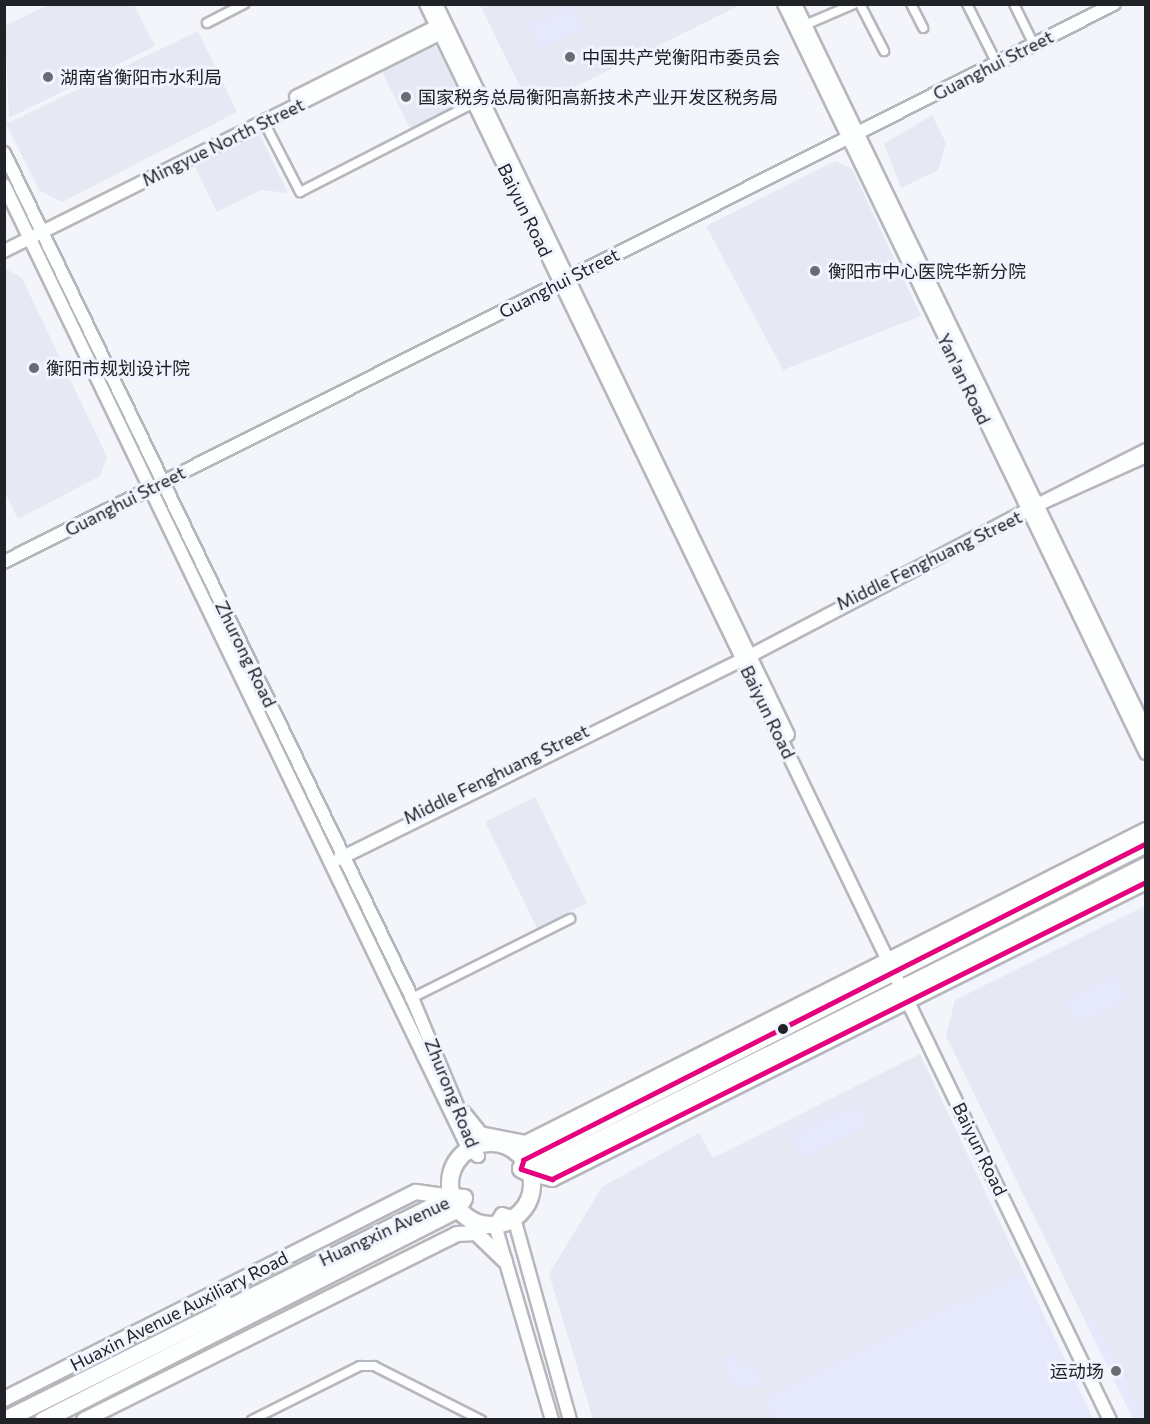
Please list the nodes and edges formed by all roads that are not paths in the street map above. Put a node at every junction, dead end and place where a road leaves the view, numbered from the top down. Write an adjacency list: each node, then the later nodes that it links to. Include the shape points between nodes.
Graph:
1 (244, 4): 13 (street)
2 (426, 4): 16 (main road, Baiyun Road)
3 (436, 4): 29 (main road, Baiyun Road)
4 (784, 4): 22 (main road, Yan'an Road)
5 (795, 4): 14 (main road, Yan'an Road)
6 (854, 4): 14 (street)
7 (860, 4): 18 (street)
8 (911, 4): 15 (street)
9 (968, 4): 19 (street)
10 (1014, 4): 17 (street)
11 (1099, 4): 17 (main road, Guanghui Street)
12 (1114, 4): 22 (main road, Guanghui Street)
13 (207, 23)
14 (805, 25): 22 (main road, Yan'an Road)
15 (923, 28)
16 (439, 30): 20 (main road, Baiyun Road); 21 (main road, Mingyue North Street); 25 (main road)
17 (1031, 39): 19 (main road, Guanghui Street)
18 (884, 51)
19 (994, 58): 22 (main road, Guanghui Street)
20 (474, 103): 21 (street, via 300,192); 29 (main road, Baiyun Road)
21 (264, 122): 25 (main road, Mingyue North Street)
22 (851, 133): 29 (main road, Guanghui Street); 34 (main road, Yan'an Road)
23 (4, 153): 25 (main road, Zhurong Road)
24 (4, 184): 26 (main road, Zhurong Road)
25 (41, 229): 26 (main road); 32 (main road, Zhurong Road)
26 (29, 235): 27 (main road); 28 (main road); 33 (main road, Zhurong Road)
27 (4, 243)
28 (4, 250)
29 (562, 278): 32 (main road, Guanghui Street); 37 (main road, Baiyun Road)
30 (1146, 450): 34 (main road, Middle Fenghuang Street)
31 (1146, 456): 34 (main road, Middle Fenghuang Street)
32 (162, 479): 33 (main road, Guanghui Street); 42 (main road, Zhurong Road)
33 (149, 485): 35 (main road, Guanghui Street); 36 (main road, Guanghui Street); 43 (main road, Zhurong Road)
34 (1033, 508): 37 (main road, Middle Fenghuang Street); 38 (main road, Yan'an Road); 39 (main road, Yan'an Road)
35 (4, 554)
36 (4, 562)
37 (744, 655): 42 (main road, Middle Fenghuang Street); 47 (main road, Baiyun Road)
38 (1146, 730)
39 (1146, 753)
40 (1146, 830): 47 (main road)
41 (1146, 844): 47 (highway)
42 (343, 854): 43 (main road, Middle Fenghuang Street); 49 (main road, Zhurong Road)
43 (329, 861): 51 (main road, Zhurong Road)
44 (1146, 866): 48 (highway)
45 (1146, 882): 48 (main road)
46 (570, 919): 49 (street)
47 (895, 964): 48 (main road, Baiyun Road); 50 (main road, via 526,1143 480,1134); 52 (highway)
48 (909, 993): 52 (highway); 65 (main road, Baiyun Road); 66 (main road, Baiyun Road)
49 (412, 998): 50 (main road, Zhurong Road)
50 (464, 1114): 51 (main road, Zhurong Road)
51 (474, 1150): 52 (highway, via 504,1145); 53 (highway, via 453,1170)
52 (526, 1167): 54 (highway, via 521,1198)
53 (458, 1201): 54 (highway, via 468,1218); 56 (highway, Huangxin Avenue); 59 (highway, Huangxin Avenue)
54 (504, 1219): 55 (main road); 64 (main road)
55 (505, 1261): 60 (main road, via 476,1233 457,1233); 63 (main road)
56 (222, 1299): 57 (main road, Huaxin Avenue Auxiliary Road); 58 (highway, Huangxin Avenue)
57 (4, 1399)
58 (5, 1419)
59 (43, 1419)
60 (84, 1419)
61 (252, 1419): 62 (street, via 360,1366 374,1366)
62 (481, 1419)
63 (552, 1419)
64 (570, 1419)
65 (1110, 1419)
66 (1118, 1419)

